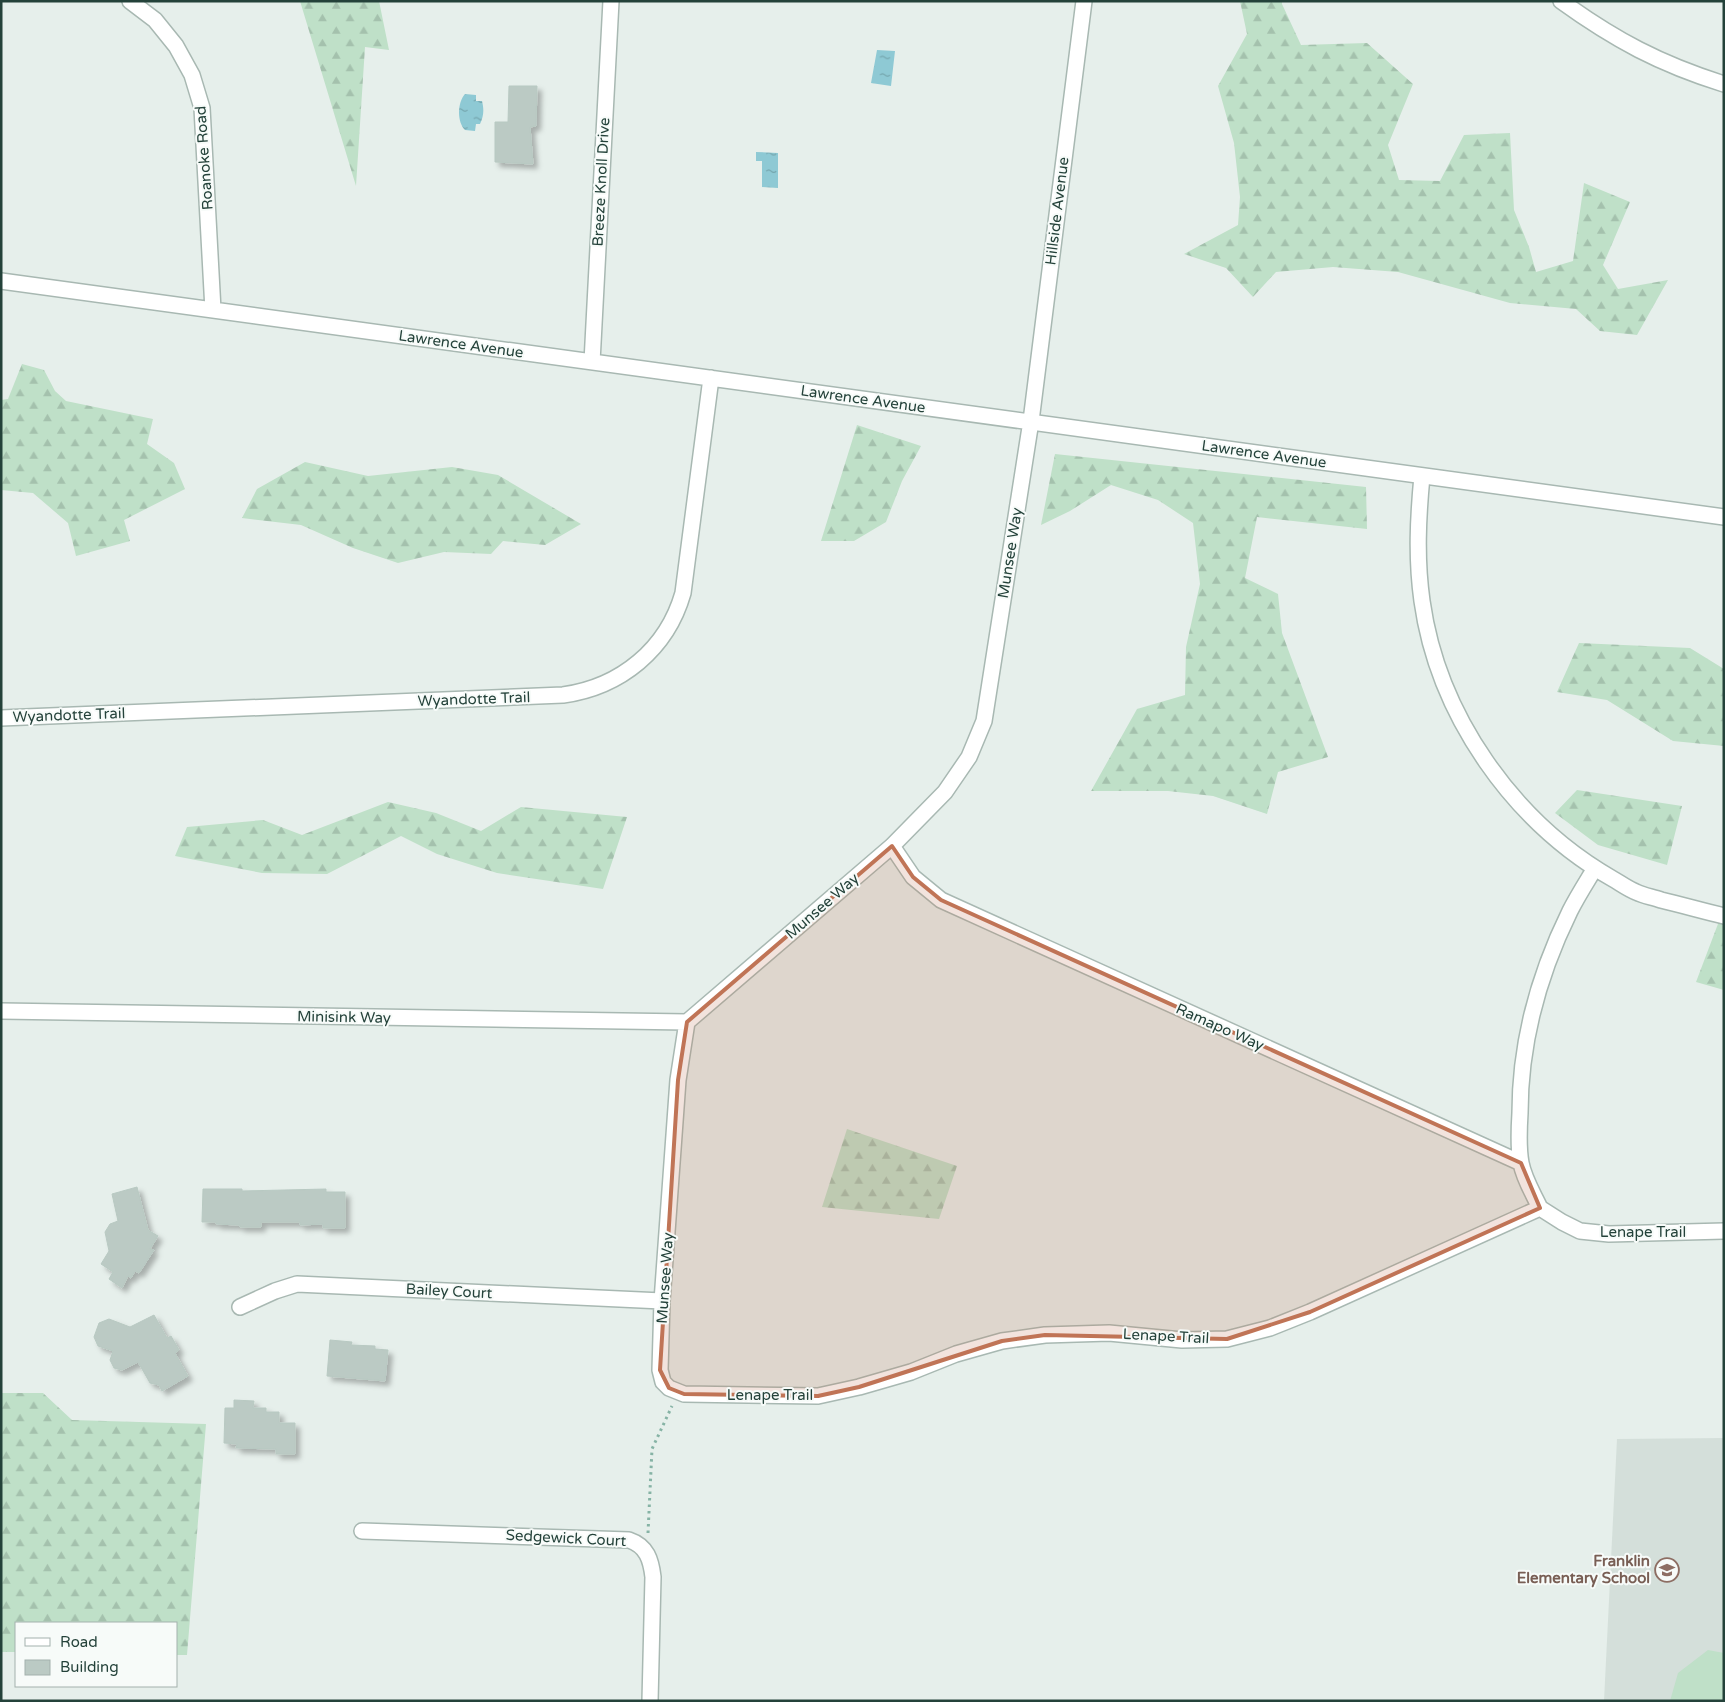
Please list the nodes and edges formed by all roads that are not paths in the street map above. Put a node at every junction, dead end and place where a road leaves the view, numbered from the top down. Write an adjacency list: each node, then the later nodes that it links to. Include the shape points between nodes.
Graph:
1 (130, 1): 7 (street, Roanoke Road, via 154,20 176,46 192,75 202,108)
2 (612, 1): 8 (street, Breeze Knoll Drive)
3 (1084, 1): 10 (street, Hillside Avenue)
4 (1561, 1): 5 (street, via 1640,52 1685,72)
5 (1724, 84)
6 (1, 281): 7 (street, Lawrence Avenue)
7 (213, 310): 8 (street, Lawrence Avenue)
8 (592, 362): 9 (street, Lawrence Avenue)
9 (711, 378): 10 (street, Lawrence Avenue); 13 (street, Wyandotte Trail, via 680,603 660,641 629,671 604,685 563,696)
10 (1030, 421): 11 (street, Lawrence Avenue); 14 (street, Munsee Way, via 984,721 969,757 945,792)
11 (1422, 476): 12 (street, Lawrence Avenue); 15 (street, via 1418,561 1422,602 1445,683 1483,757 1508,790 1567,849)
12 (1724, 517)
13 (1, 718)
14 (892, 846): 18 (street, Munsee Way); 19 (street, Ramapo Way, via 913,877 941,900)
15 (1595, 868): 16 (street, via 1636,892); 19 (street, via 1570,910 1550,954 1535,999 1525,1046 1520,1094)
16 (1724, 916)
17 (1, 1011): 18 (street, Minisink Way)
18 (687, 1022): 22 (street, Munsee Way, via 678,1080)
19 (1521, 1163): 20 (street)
20 (1540, 1208): 21 (street, Lenape Trail, via 1580,1231 1609,1234); 24 (street, Lenape Trail, via 1310,1312 1270,1328 1227,1339 1182,1340 1109,1333 1045,1334 1002,1341 956,1354 911,1372 818,1396 684,1394)
21 (1724, 1231)
22 (662, 1301): 23 (street, Bailey Court, via 297,1284 275,1290); 24 (street, Munsee Way, via 660,1370 663,1382)
23 (240, 1308)
24 (676, 1391)
25 (362, 1531): 26 (street, Sedgewick Court, via 629,1540 639,1543 652,1564 653,1577)
26 (650, 1701)

